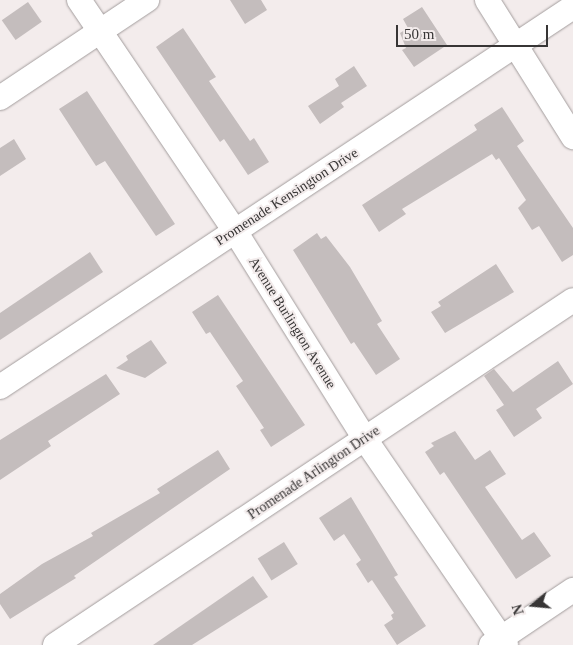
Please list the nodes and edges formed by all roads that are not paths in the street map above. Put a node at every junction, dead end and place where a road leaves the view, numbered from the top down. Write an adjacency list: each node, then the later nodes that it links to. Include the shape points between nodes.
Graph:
1 (79, 0): 5 (street, Avenue Burlington Avenue)
2 (146, 0): 5 (street)
3 (486, 0): 6 (street)
4 (573, 8): 6 (street, Promenade Kensington Drive)
5 (101, 31): 7 (street); 9 (street, Avenue Burlington Avenue)
6 (517, 45): 8 (street); 9 (street, Promenade Kensington Drive)
7 (0, 98)
8 (573, 137)
9 (235, 232): 11 (street, Promenade Kensington Drive); 12 (street, Avenue Burlington Avenue)
10 (573, 300): 12 (street, Promenade Arlington Drive)
11 (0, 387)
12 (365, 439): 14 (street, Avenue Burlington Avenue); 15 (street, Promenade Arlington Drive)
13 (573, 590): 14 (street)
14 (499, 643)
15 (55, 645)

